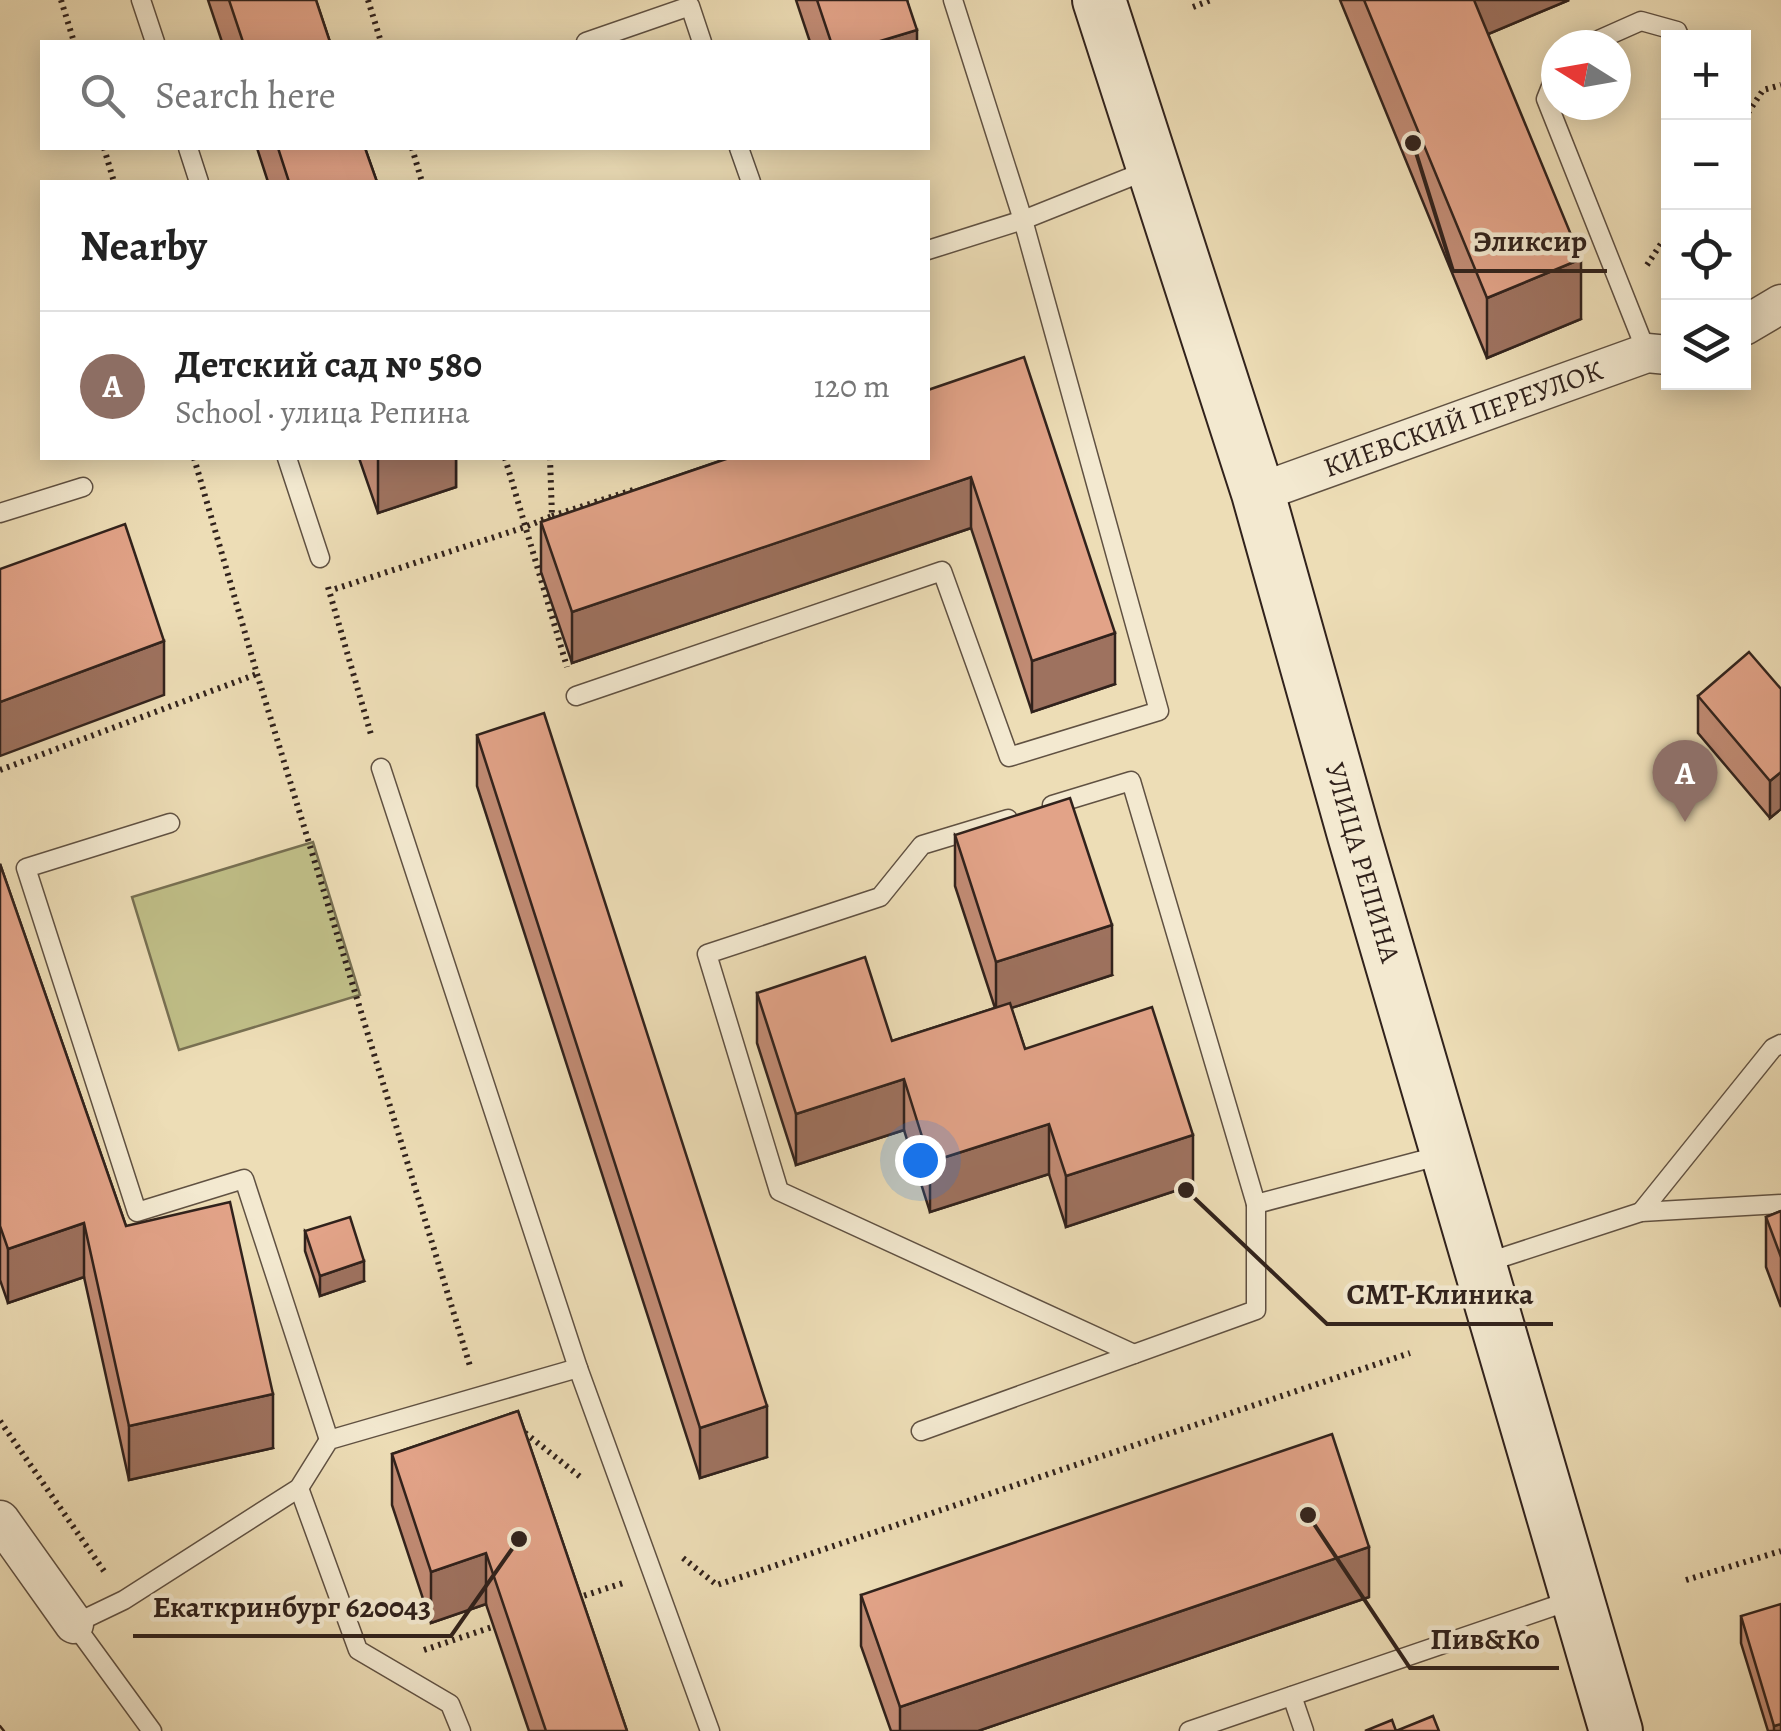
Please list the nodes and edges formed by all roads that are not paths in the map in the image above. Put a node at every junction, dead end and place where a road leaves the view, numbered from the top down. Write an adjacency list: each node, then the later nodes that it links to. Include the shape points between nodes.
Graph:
1 (141, 0): 6 (lane)
2 (954, 0): 15 (lane)
3 (1100, 0): 12 (main road, УЛИЦА РЕПИНА)
4 (1622, 30): 5 (lane, via 1641,22)
5 (1673, 30)
6 (154, 40)
7 (592, 40): 8 (lane, via 690,6)
8 (701, 40)
9 (1555, 120): 19 (lane)
10 (189, 150): 13 (lane)
11 (739, 150): 14 (lane)
12 (1155, 168): 15 (lane); 22 (main road, УЛИЦА РЕПИНА)
13 (199, 180)
14 (749, 180)
15 (1023, 220): 16 (lane); 25 (lane, via 1159,711 1008,757 942,571)
16 (930, 249)
17 (1781, 304): 18 (street)
18 (1751, 322)
19 (1658, 354): 22 (street, КИЕВСКИЙ ПЕРЕУЛОК)
20 (289, 460): 24 (lane)
21 (82, 487): 23 (lane)
22 (1258, 493): 31 (main road, УЛИЦА РЕПИНА)
23 (0, 514)
24 (320, 558)
25 (576, 696)
26 (381, 768): 37 (lane)
27 (1036, 810): 32 (lane, via 1131,781)
28 (1017, 816): 36 (lane, via 922,845 880,898 708,954 779,1191)
29 (170, 823): 39 (lane, via 26,868 137,1212 244,1178)
30 (1781, 1044): 34 (lane)
31 (1447, 1154): 32 (lane); 35 (main road, УЛИЦА РЕПИНА)
32 (1256, 1204): 36 (lane, via 1256,1310)
33 (1781, 1204): 34 (lane)
34 (1641, 1212): 35 (lane)
35 (1480, 1264): 42 (main road, УЛИЦА РЕПИНА)
36 (1134, 1354): 38 (lane)
37 (578, 1368): 39 (lane); 47 (lane)
38 (921, 1431)
39 (330, 1440): 40 (lane)
40 (299, 1488): 43 (lane, via 124,1600); 46 (lane, via 358,1650 450,1704)
41 (0, 1520): 43 (street)
42 (1578, 1598): 44 (lane); 50 (main road, УЛИЦА РЕПИНА)
43 (74, 1624): 45 (lane)
44 (1292, 1696): 48 (lane); 49 (lane)
45 (152, 1731)
46 (461, 1731)
47 (710, 1731)
48 (1189, 1731)
49 (1304, 1731)
50 (1616, 1731)

